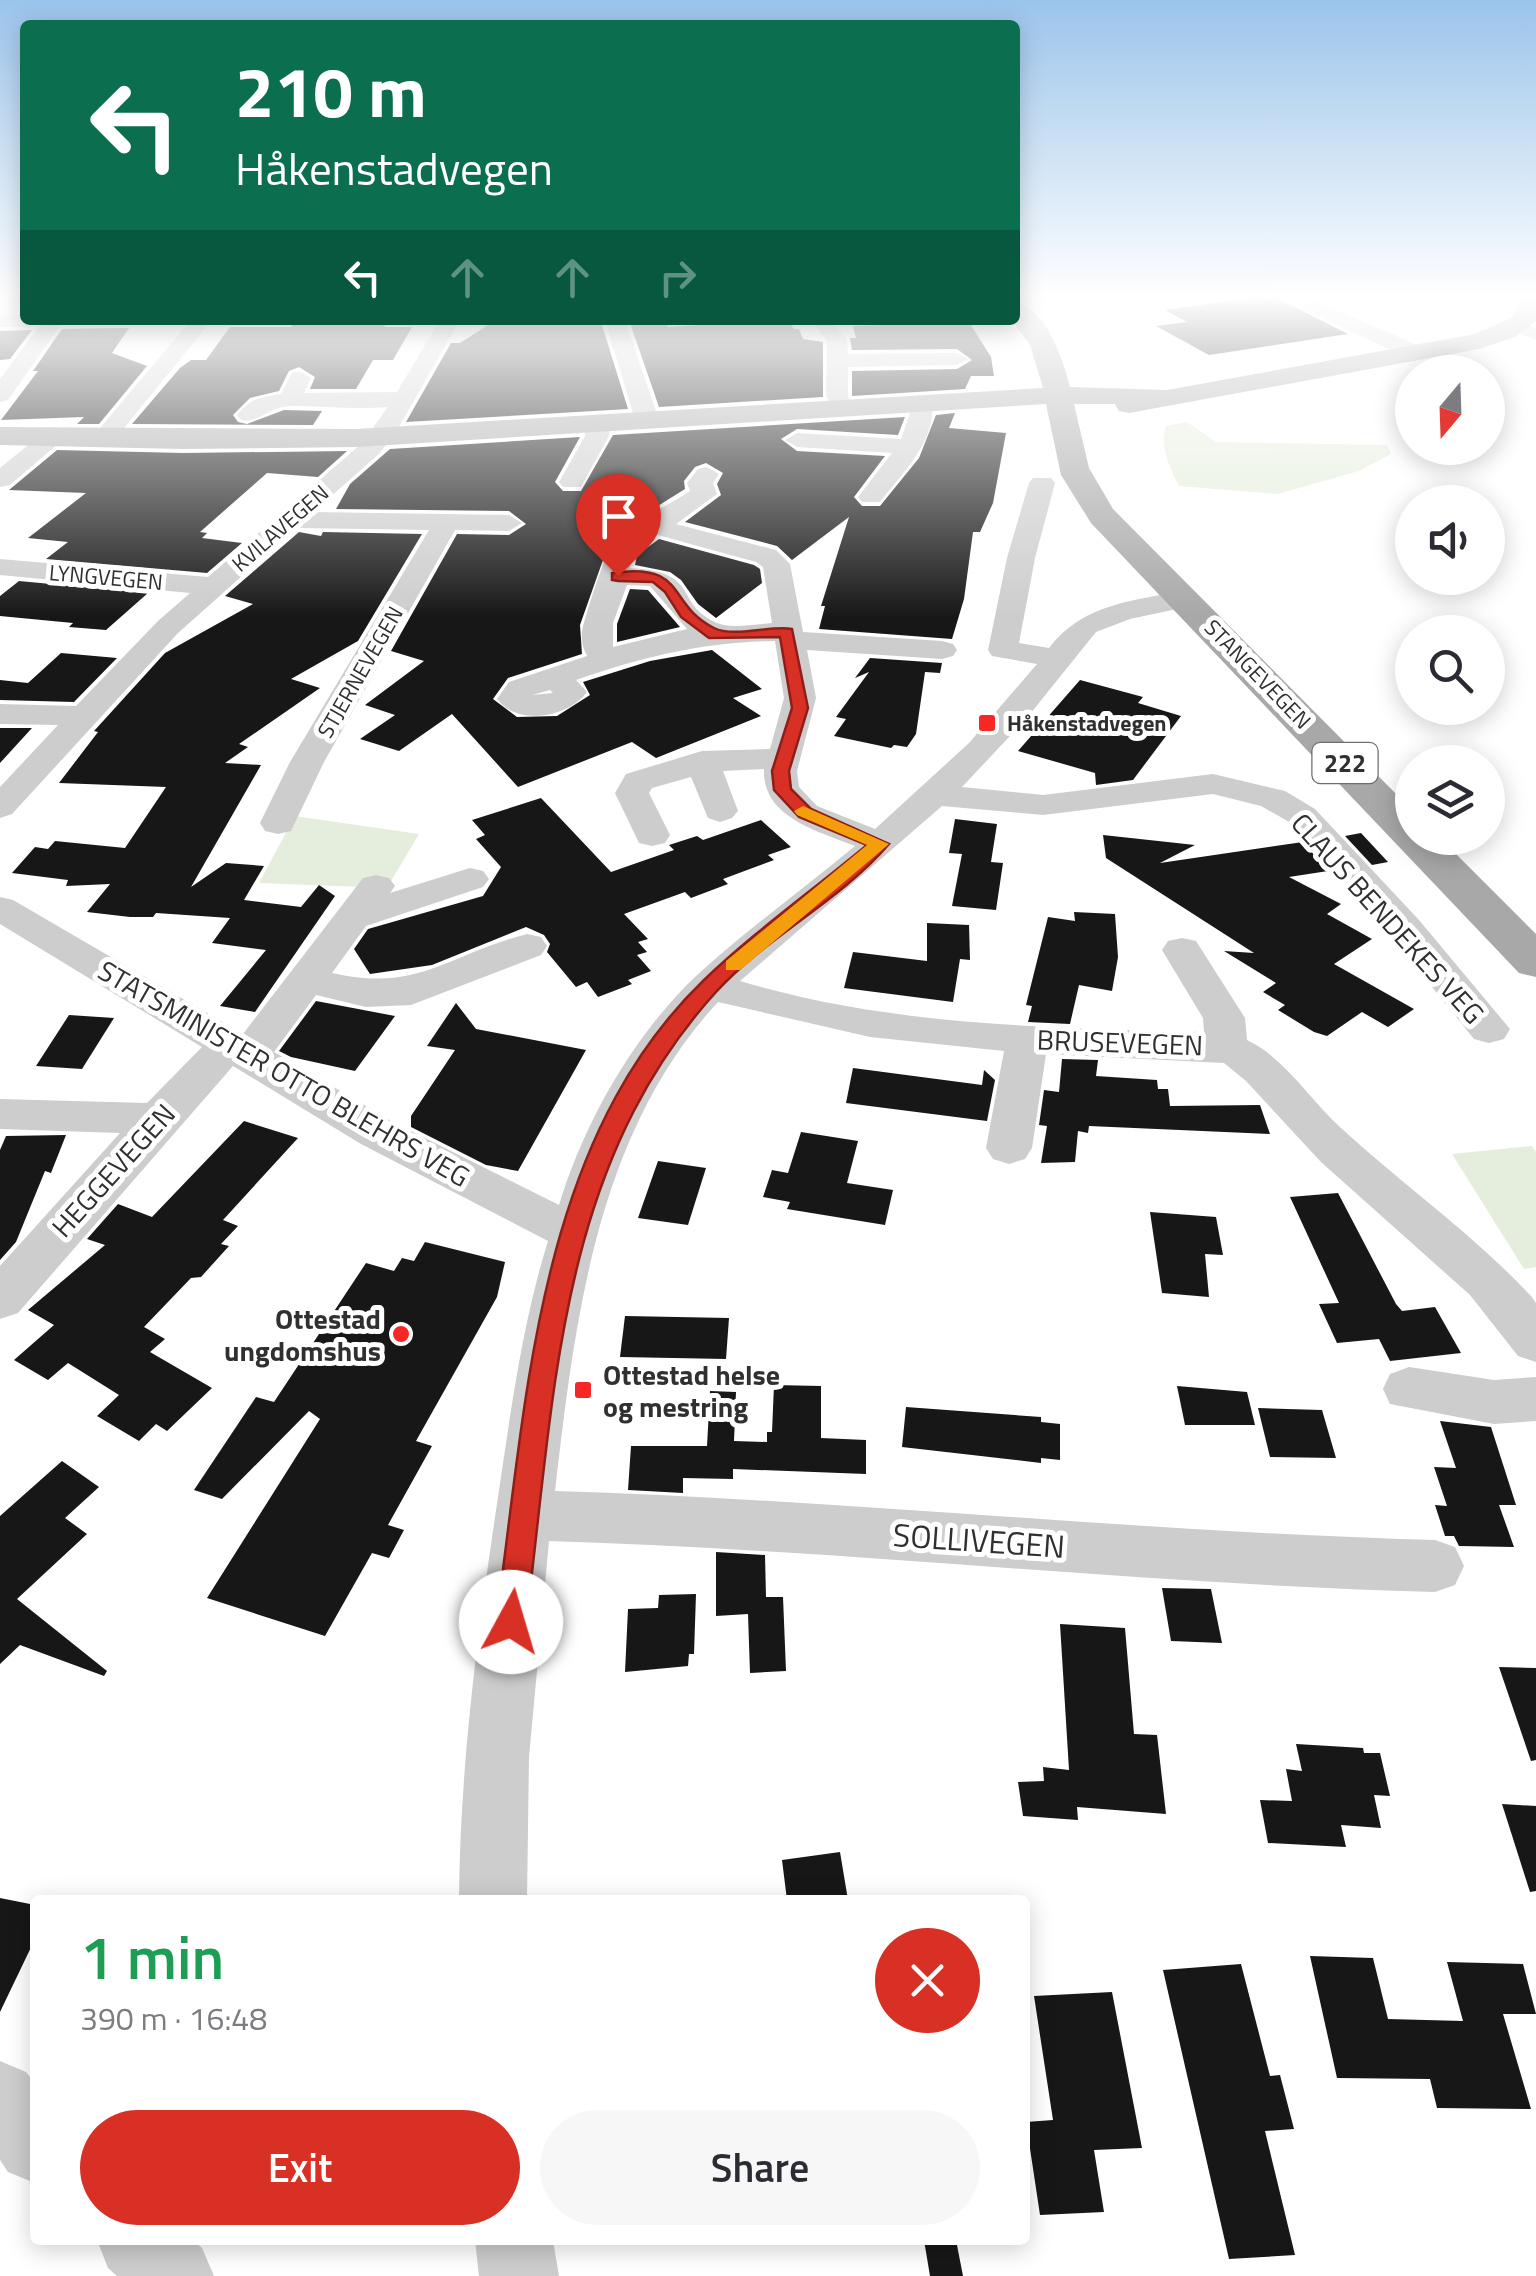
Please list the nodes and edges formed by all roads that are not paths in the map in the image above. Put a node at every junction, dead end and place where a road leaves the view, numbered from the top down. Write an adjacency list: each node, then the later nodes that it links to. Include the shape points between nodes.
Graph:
1 (133, 404): 15 (street)
2 (259, 404): 9 (street)
3 (393, 404): 13 (street, KVILAVEGEN)
4 (642, 404): 10 (street)
5 (878, 404): 8 (main road)
6 (921, 404): 17 (street)
7 (1075, 404): 32 (main road, STANGEVEGEN / 222, via 1108,503)
8 (843, 406): 10 (main road)
9 (249, 414)
10 (647, 420): 11 (main road)
11 (598, 423): 13 (main road); 20 (street)
12 (0, 436): 14 (main road)
13 (380, 437): 15 (main road); 23 (street, KVILAVEGEN)
14 (50, 438): 15 (main road); 19 (street)
15 (104, 439)
16 (798, 440): 17 (street)
17 (907, 447): 22 (street)
18 (707, 474): 26 (street, via 700,482 704,494)
19 (1, 480)
20 (572, 482)
21 (1042, 484): 36 (street, via 1003,650)
22 (871, 498)
23 (286, 520): 24 (street); 31 (street, KVILAVEGEN)
24 (446, 524): 25 (street); 47 (street, STJERNEVEGEN)
25 (508, 524)
26 (654, 526): 27 (street); 29 (street, via 616,558)
27 (709, 539): 30 (street); 34 (street, via 776,564)
28 (0, 568): 31 (street, LYNGVEGEN)
29 (618, 576): 30 (street); 37 (street, via 594,640)
30 (657, 578): 33 (street)
31 (212, 586): 40 (street, KVILAVEGEN)
32 (1186, 598): 36 (street, via 1095,622 1077,633); 46 (main road, STANGEVEGEN / 222)
33 (714, 635): 34 (street); 37 (street)
34 (788, 636): 35 (street); 41 (street, via 800,708)
35 (942, 650)
36 (1060, 659): 43 (street)
37 (606, 662): 38 (street)
38 (555, 678)
39 (0, 714): 40 (street)
40 (85, 716): 44 (street, KVILAVEGEN)
41 (785, 759): 42 (street); 49 (street, via 780,782 792,804)
42 (702, 761): 45 (street); 48 (street, via 633,785)
43 (934, 794): 49 (street); 58 (street, CLAUS BENDEKES VEG, via 1044,805 1213,784 1273,798 1302,816)
44 (0, 807)
45 (720, 811)
46 (1395, 816)
47 (278, 822)
48 (652, 835)
49 (880, 844): 57 (street)
50 (1432, 855): 55 (main road, STANGEVEGEN / 222)
51 (470, 879): 56 (street, HEGGEVEGEN, via 365,902)
52 (0, 908): 61 (street, STATSMINISTER OTTO BLEHRS VEG)
53 (527, 946): 56 (street, via 412,992 366,994)
54 (1182, 950): 60 (street, via 1224,1018)
55 (1536, 962)
56 (306, 980): 61 (street, HEGGEVEGEN)
57 (710, 986): 59 (street, BRUSEVEGEN, via 830,1017); 65 (street, via 633,1086)
58 (1489, 1029)
59 (1027, 1039): 60 (street, BRUSEVEGEN); 64 (street)
60 (1226, 1047): 67 (street, BRUSEVEGEN, via 1257,1065 1306,1122 1465,1262)
61 (239, 1050): 63 (street, HEGGEVEGEN); 65 (street, STATSMINISTER OTTO BLEHRS VEG, via 377,1133)
62 (0, 1114): 63 (street)
63 (158, 1119): 66 (street, HEGGEVEGEN)
64 (1009, 1148)
65 (571, 1232): 70 (street, via 549,1330)
66 (0, 1300)
67 (1536, 1341)
68 (1409, 1389): 69 (street, via 1494,1402)
69 (1536, 1399)
70 (524, 1515): 71 (street, SOLLIVEGEN); 72 (street, via 496,1766)
71 (1435, 1566)
72 (493, 1895)
73 (0, 2098): 74 (street)
74 (30, 2137)
75 (141, 2245): 77 (street)
76 (515, 2245): 78 (street)
77 (174, 2276)
78 (519, 2276)

